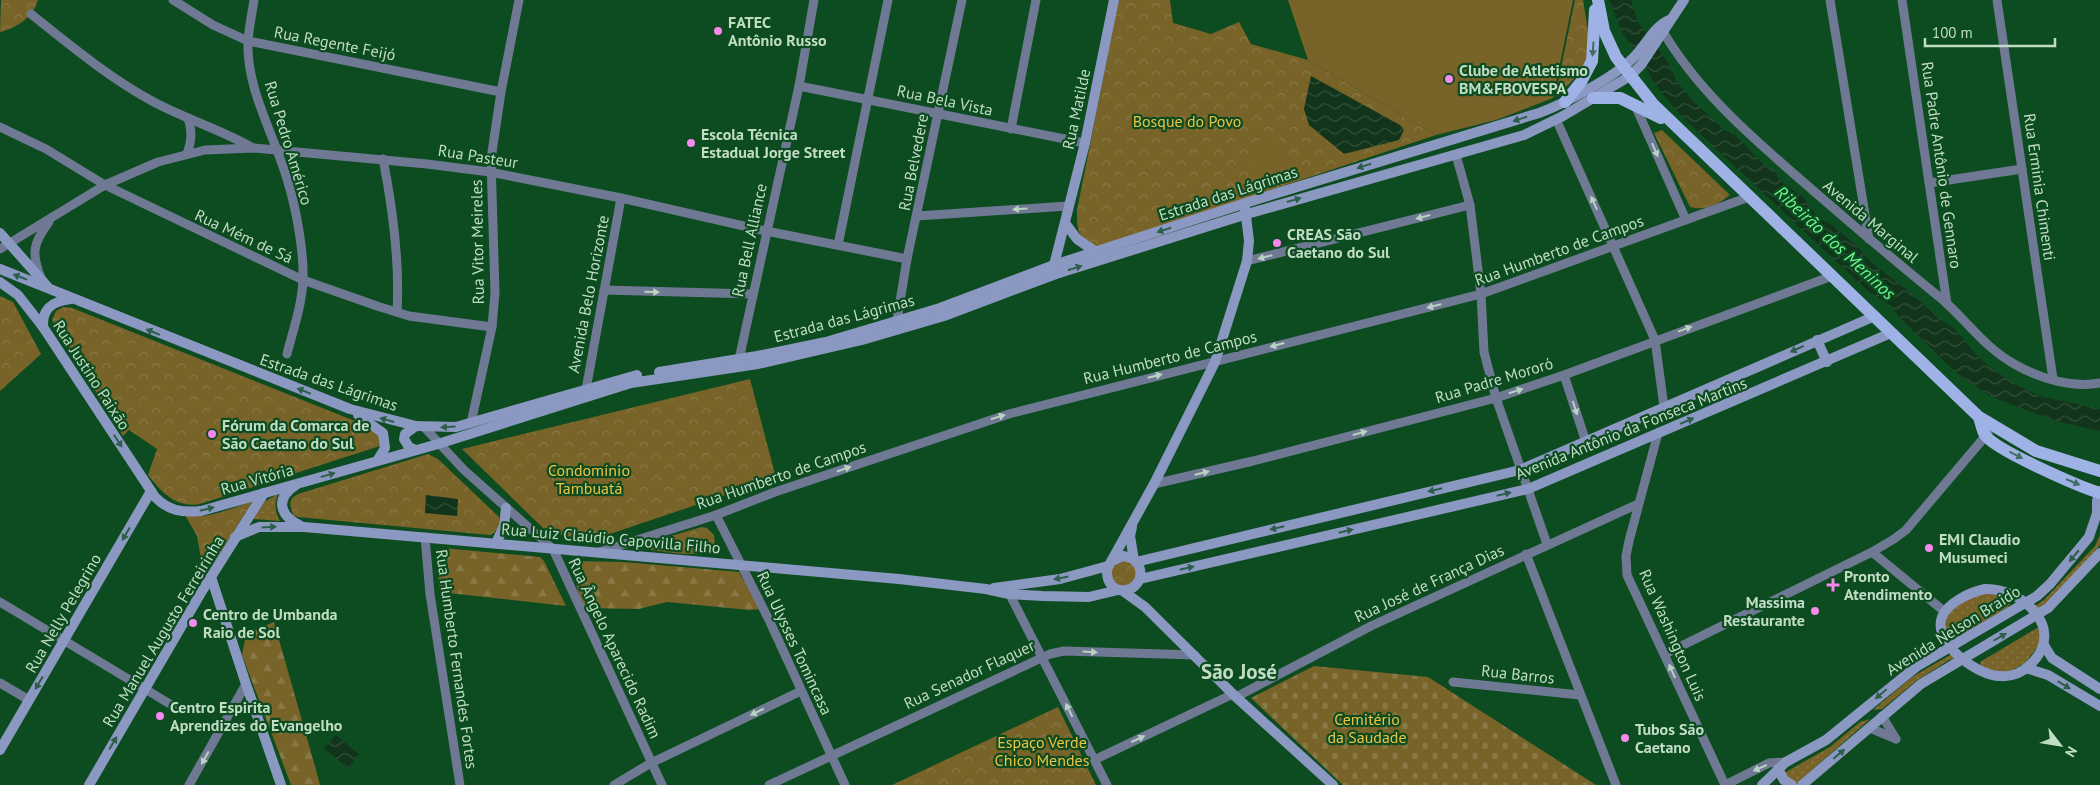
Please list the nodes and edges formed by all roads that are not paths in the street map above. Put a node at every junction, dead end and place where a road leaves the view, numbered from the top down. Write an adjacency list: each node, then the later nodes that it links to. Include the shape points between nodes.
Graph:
1 (172, 0): 16 (street, Rua Regente Feijó, via 213,25)
2 (254, 0): 16 (street, Rua Pedro Américo)
3 (519, 0): 19 (street, Rua Vitor Meireles)
4 (814, 0): 18 (street, Rua Bell Alliance)
5 (888, 0): 20 (street)
6 (962, 0): 24 (street, Rua Belvedere)
7 (1036, 0): 29 (street)
8 (1114, 0): 30 (main road, Rua Matilde)
9 (1597, 0): 17 (main road, via 1604,32); 22 (main road, one-way to 22, via 1592,61)
10 (1684, 0): 15 (main road, Estrada das Lágrimas)
11 (1830, 0): 51 (street)
12 (1902, 0): 38 (street, Rua Padre Antônio de Gennaro)
13 (1997, 0): 36 (street, Rua Erminia Chimenti)
14 (32, 14): 25 (street, via 94,64 152,101)
15 (1659, 31): 17 (main road, Estrada das Lágrimas); 51 (street, Avenida Marginal, via 1718,104)
16 (248, 41): 19 (street, Rua Regente Feijó); 32 (street, Rua Pedro Américo, via 256,92)
17 (1626, 71): 21 (main road, Estrada das Lágrimas); 22 (main road, Estrada das Lágrimas); 27 (main road)
18 (799, 86): 20 (street, Rua Bela Vista); 49 (street, Rua Bell Alliance)
19 (501, 92): 37 (street, Rua Vitor Meireles)
20 (868, 98): 24 (street, Rua Bela Vista); 52 (street)
21 (1593, 98): 23 (main road, via 1612,97); 26 (main road, Estrada das Lágrimas)
22 (1565, 102): 44 (main road, Estrada das Lágrimas, one-way to 44)
23 (1635, 105): 27 (main road); 47 (street, one-way to 47)
24 (938, 114): 29 (street, Rua Bela Vista); 45 (street, Rua Belvedere)
25 (188, 118): 31 (street); 33 (street, via 192,131)
26 (1556, 119): 34 (main road, Estrada das Lágrimas, via 1524,135); 54 (street, one-way to 26)
27 (1674, 124): 40 (main road)
28 (0, 126): 39 (street, Rua Mém de Sá)
29 (1011, 129): 30 (street, Rua Bela Vista)
30 (1085, 143): 43 (main road, Rua Matilde)
31 (253, 148): 32 (street, Rua Pasteur); 33 (street, Rua Pasteur)
32 (277, 150): 35 (street, Rua Pasteur); 62 (street, Rua Pedro Américo, via 288,179 295,214)
33 (187, 154): 39 (street, Rua Pasteur, via 158,162)
34 (1456, 155): 42 (street); 44 (main road, Estrada das Lágrimas, one-way to 34)
35 (383, 160): 37 (street, Rua Pasteur); 70 (street, via 394,223)
36 (2022, 168): 38 (street); 83 (street, Rua Erminia Chimenti)
37 (490, 172): 41 (street, Rua Pasteur); 74 (street, Rua Vitor Meireles, via 495,293)
38 (1930, 183): 69 (street, Rua Padre Antônio de Gennaro)
39 (105, 185): 46 (street, Rua Pasteur); 62 (street, Rua Mém de Sá)
40 (1749, 197): 47 (street, Rua Humberto de Campos); 61 (main road)
41 (621, 198): 49 (street, Rua Pasteur); 65 (street, Avenida Belo Horizonte)
42 (1470, 205): 57 (street, one-way to 57); 67 (street)
43 (1068, 206): 45 (street, one-way to 45); 48 (main road, Rua Matilde)
44 (1245, 209): 55 (main road, Estrada das Lágrimas, one-way to 55); 57 (main road, via 1249,241); 60 (main road, Estrada das Lágrimas, one-way to 44)
45 (917, 216): 56 (street, Rua Belvedere)
46 (52, 217): 53 (street, Rua Pasteur); 64 (street, Rua Pasteur, via 35,246 34,257)
47 (1686, 220): 54 (street, Rua Humberto de Campos)
48 (1065, 223): 55 (main road, via 1077,239); 58 (main road, Rua Matilde)
49 (766, 231): 52 (street, Rua Pasteur); 66 (street, Rua Bell Alliance)
50 (0, 233): 53 (main road)
51 (1869, 238): 69 (street, Avenida Marginal)
52 (838, 245): 56 (street, Rua Pasteur)
53 (4, 246): 64 (main road)
54 (1614, 248): 67 (street, Rua Humberto de Campos); 76 (street)
55 (1096, 252): 58 (main road, Estrada das Lágrimas)
56 (907, 259): 72 (street, Rua Belvedere)
57 (1247, 262): 79 (main road)
58 (1054, 265): 60 (main road, Rua Matilde); 72 (main road, Estrada das Lágrimas)
59 (0, 269): 64 (main road, Estrada das Lágrimas, one-way to 59)
60 (1051, 276): 72 (main road, Estrada das Lágrimas, via 944,316)
61 (1832, 276): 71 (main road); 76 (street, Rua Padre Mororó, one-way to 61)
62 (303, 280): 70 (street, Rua Mém de Sá); 78 (street, Rua Pedro Américo)
63 (0, 282): 73 (main road, Rua Justino Paixão, via 18,295)
64 (45, 285): 68 (main road, Estrada das Lágrimas)
65 (604, 290): 66 (street, one-way to 66); 85 (street, Avenida Belo Horizonte)
66 (753, 294): 81 (street, Rua Bell Alliance)
67 (1481, 294): 79 (street, Rua Humberto de Campos, one-way to 79); 86 (street, via 1484,352)
68 (72, 299): 73 (main road, via 49,306 42,317); 88 (main road, Estrada das Lágrimas, one-way to 68)
69 (1947, 304): 83 (street, Avenida Marginal, via 2000,355)
70 (397, 312): 74 (street, Rua Mém de Sá)
71 (1875, 316): 75 (main road); 77 (main road, Avenida Antônio da Fonseca Martins)
72 (896, 325): 81 (main road, Estrada das Lágrimas, via 818,351)
73 (43, 327): 102 (main road, Rua Justino Paixão, one-way to 102)
74 (492, 327): 89 (street, Rua Vitor Meireles)
75 (1891, 333): 80 (main road, Avenida Antônio da Fonseca Martins); 91 (main road, via 1978,417)
76 (1655, 340): 82 (street, Rua Padre Mororó); 87 (street)
77 (1817, 340): 80 (main road); 87 (main road, Avenida Antônio da Fonseca Martins, one-way to 87)
78 (287, 354)
79 (1215, 362): 100 (main road); 107 (street, Rua Humberto de Campos, one-way to 79, via 775,492 1009,414)
80 (1827, 362): 92 (main road, Avenida Antônio da Fonseca Martins, one-way to 80)
81 (738, 363): 85 (main road, Estrada das Lágrimas, via 636,375)
82 (1564, 375): 86 (street, Rua Padre Mororó, one-way to 82); 93 (street, one-way to 93)
83 (2052, 379): 84 (street, Avenida Marginal, via 2080,384)
84 (2100, 383)
85 (586, 392): 89 (main road, Estrada das Lágrimas); 94 (main road, Estrada das Lágrimas)
86 (1496, 398): 97 (street); 100 (street, Rua Padre Mororó, one-way to 86, via 1253,462)
87 (1664, 407): 93 (main road, Avenida Antônio da Fonseca Martins)
88 (350, 409): 90 (main road, Estrada das Lágrimas, one-way to 88); 96 (main road, via 383,433 385,448)
89 (471, 423): 90 (main road, Estrada das Lágrimas, one-way to 90, via 453,427)
90 (420, 427): 94 (street, Rua Ângelo Aparecido Radim); 95 (main road, via 406,434 404,439 409,447)
91 (1989, 432): 98 (main road, via 2036,451); 104 (main road, one-way to 104, via 2009,452); 117 (street, via 1906,530)
92 (1658, 433): 101 (main road, Avenida Antônio da Fonseca Martins); 105 (street, Rua Washington Luis)
93 (1586, 442): 97 (main road, Avenida Antônio da Fonseca Martins)
94 (438, 444): 95 (main road, Estrada das Lágrimas); 106 (street, Rua Ângelo Aparecido Radim)
95 (416, 450): 96 (main road, Estrada das Lágrimas)
96 (377, 461): 99 (main road, Rua Vitória, one-way to 96)
97 (1520, 470): 101 (street); 120 (main road, Avenida Antônio da Fonseca Martins, one-way to 120)
98 (2100, 470)
99 (302, 482): 103 (main road, Rua Vitória); 110 (main road, via 286,494 282,508 284,515)
100 (1154, 484): 109 (main road)
101 (1528, 489): 114 (street); 124 (main road, Avenida Antônio da Fonseca Martins, one-way to 101)
102 (151, 492): 103 (main road, Rua Vitória, one-way to 103, via 161,503 179,512 201,511); 134 (main road, Rua Nelly Pelegrino, one-way to 134)
103 (264, 493): 111 (main road, Rua Manuel Augusto Ferreirinha)
104 (2100, 493): 108 (main road, Avenida Nelson Braido, via 2096,505)
105 (1638, 504): 114 (street, Rua José de França Dias); 137 (street, Rua Washington Luis, via 1626,556 1627,575)
106 (506, 508): 113 (main road, via 504,526); 115 (street, Rua Ângelo Aparecido Radim)
107 (716, 515): 116 (street, Rua Humberto de Campos); 122 (street, Rua Ulysses Tomincasa)
108 (2099, 515): 130 (main road, Avenida Nelson Braido, one-way to 130, via 2080,550 2050,584)
109 (1135, 517): 120 (main road, via 1130,536); 121 (main road)
110 (304, 527): 111 (main road, Rua Luiz Claúdio Capovilla Filho, one-way to 110, via 259,527); 112 (main road, Rua Luiz Claúdio Capovilla Filho)
111 (235, 537): 123 (main road, Rua Manuel Augusto Ferreirinha)
112 (425, 537): 113 (main road, Rua Luiz Claúdio Capovilla Filho); 164 (street, Rua Humberto Fernandes Fortes, via 430,594)
113 (496, 544): 115 (main road, Rua Luiz Claúdio Capovilla Filho)
114 (1547, 544): 119 (street, Rua José de França Dias)
115 (553, 549): 116 (main road, Rua Luiz Claúdio Capovilla Filho); 159 (street, Rua Ângelo Aparecido Radim)
116 (599, 552): 122 (main road, Rua Luiz Claúdio Capovilla Filho)
117 (1872, 552): 132 (street); 137 (street)
118 (2100, 553): 133 (main road, Avenida Nelson Braido)
119 (1526, 554): 148 (street); 149 (street, Rua José de França Dias, via 1371,626)
120 (1135, 561): 121 (main road, via 1123,556); 124 (main road, via 1140,568)
121 (1110, 563): 125 (main road, Rua Luiz Claúdio Capovilla Filho, one-way to 125, via 1096,570); 127 (main road, via 1106,575)
122 (741, 564): 126 (main road, Rua Luiz Claúdio Capovilla Filho); 147 (street, Rua Ulysses Tomincasa)
123 (211, 577): 144 (main road); 146 (main road, Rua Manuel Augusto Ferreirinha)
124 (1139, 580): 127 (main road, via 1132,588); 131 (main road, via 1139,592)
125 (1040, 582): 126 (main road, Rua Luiz Claúdio Capovilla Filho); 128 (main road)
126 (1008, 590): 128 (main road, Rua Luiz Claúdio Capovilla Filho); 139 (street)
127 (1120, 591): 128 (main road, Rua Luiz Claúdio Capovilla Filho, via 1089,597); 131 (main road)
128 (1042, 596)
129 (0, 602): 134 (street)
130 (2025, 603): 132 (main road, via 1999,590 1985,589 1959,600); 133 (main road); 136 (main road, Avenida Nelson Braido)
131 (1145, 607): 138 (main road)
132 (1945, 612): 136 (main road, via 1941,618 1941,630)
133 (2039, 614): 135 (main road, via 2044,628); 140 (main road, Avenida Nelson Braido, one-way to 133)
134 (64, 641): 146 (street); 150 (main road, Rua Nelly Pelegrino, one-way to 150)
135 (2044, 645): 141 (main road); 145 (main road, via 2052,658)
136 (1950, 646): 140 (main road); 153 (main road, Avenida Nelson Braido, one-way to 153, via 1900,679)
137 (1665, 654): 172 (street, Rua Washington Luis, one-way to 137)
138 (1195, 655): 139 (street, Rua Senador Flaquer, one-way to 138, via 1064,651); 149 (main road)
139 (1042, 656): 157 (street, Rua Senador Flaquer); 158 (street, one-way to 139)
140 (1961, 660): 141 (main road, via 1998,676 2014,675); 154 (main road, Avenida Nelson Braido, via 1921,684)
141 (2026, 668): 151 (main road, one-way to 151, via 2048,675)
142 (1453, 682): 148 (street, Rua Barros)
143 (0, 683): 150 (street)
144 (246, 684): 162 (street, one-way to 162); 163 (main road)
145 (2100, 689)
146 (144, 690): 152 (street); 161 (main road, Rua Manuel Augusto Ferreirinha, one-way to 146)
147 (801, 691): 157 (street, Rua Ulysses Tomincasa); 159 (street, one-way to 159)
148 (1580, 695): 171 (street)
149 (1234, 696): 158 (street, Rua José de França Dias, one-way to 149); 170 (main road)
150 (29, 700): 156 (main road, Rua Nelly Pelegrino)
151 (2100, 706)
152 (180, 710)
153 (1856, 716): 154 (main road); 160 (main road, Avenida Nelson Braido, via 1826,740)
154 (1882, 716): 155 (main road, Avenida Nelson Braido); 155 (street, via 1896,739)
155 (1870, 728): 175 (main road, Avenida Nelson Braido, one-way to 155)
156 (0, 750)
157 (830, 755): 167 (street, Rua Senador Flaquer); 168 (street, Rua Ulysses Tomincasa)
158 (1094, 760): 169 (street)
159 (651, 763): 165 (street); 166 (street, Rua Ângelo Aparecido Radim)
160 (1782, 765): 172 (street, one-way to 172, via 1769,764); 173 (main road, Avenida Nelson Braido); 174 (main road, via 1784,780)
161 (89, 785)
162 (189, 785)
163 (281, 785)
164 (460, 785)
165 (614, 785)
166 (662, 785)
167 (769, 785)
168 (845, 785)
169 (1107, 785)
170 (1332, 785)
171 (1616, 785)
172 (1725, 785)
173 (1763, 785)
174 (1792, 785)
175 (1802, 785)

